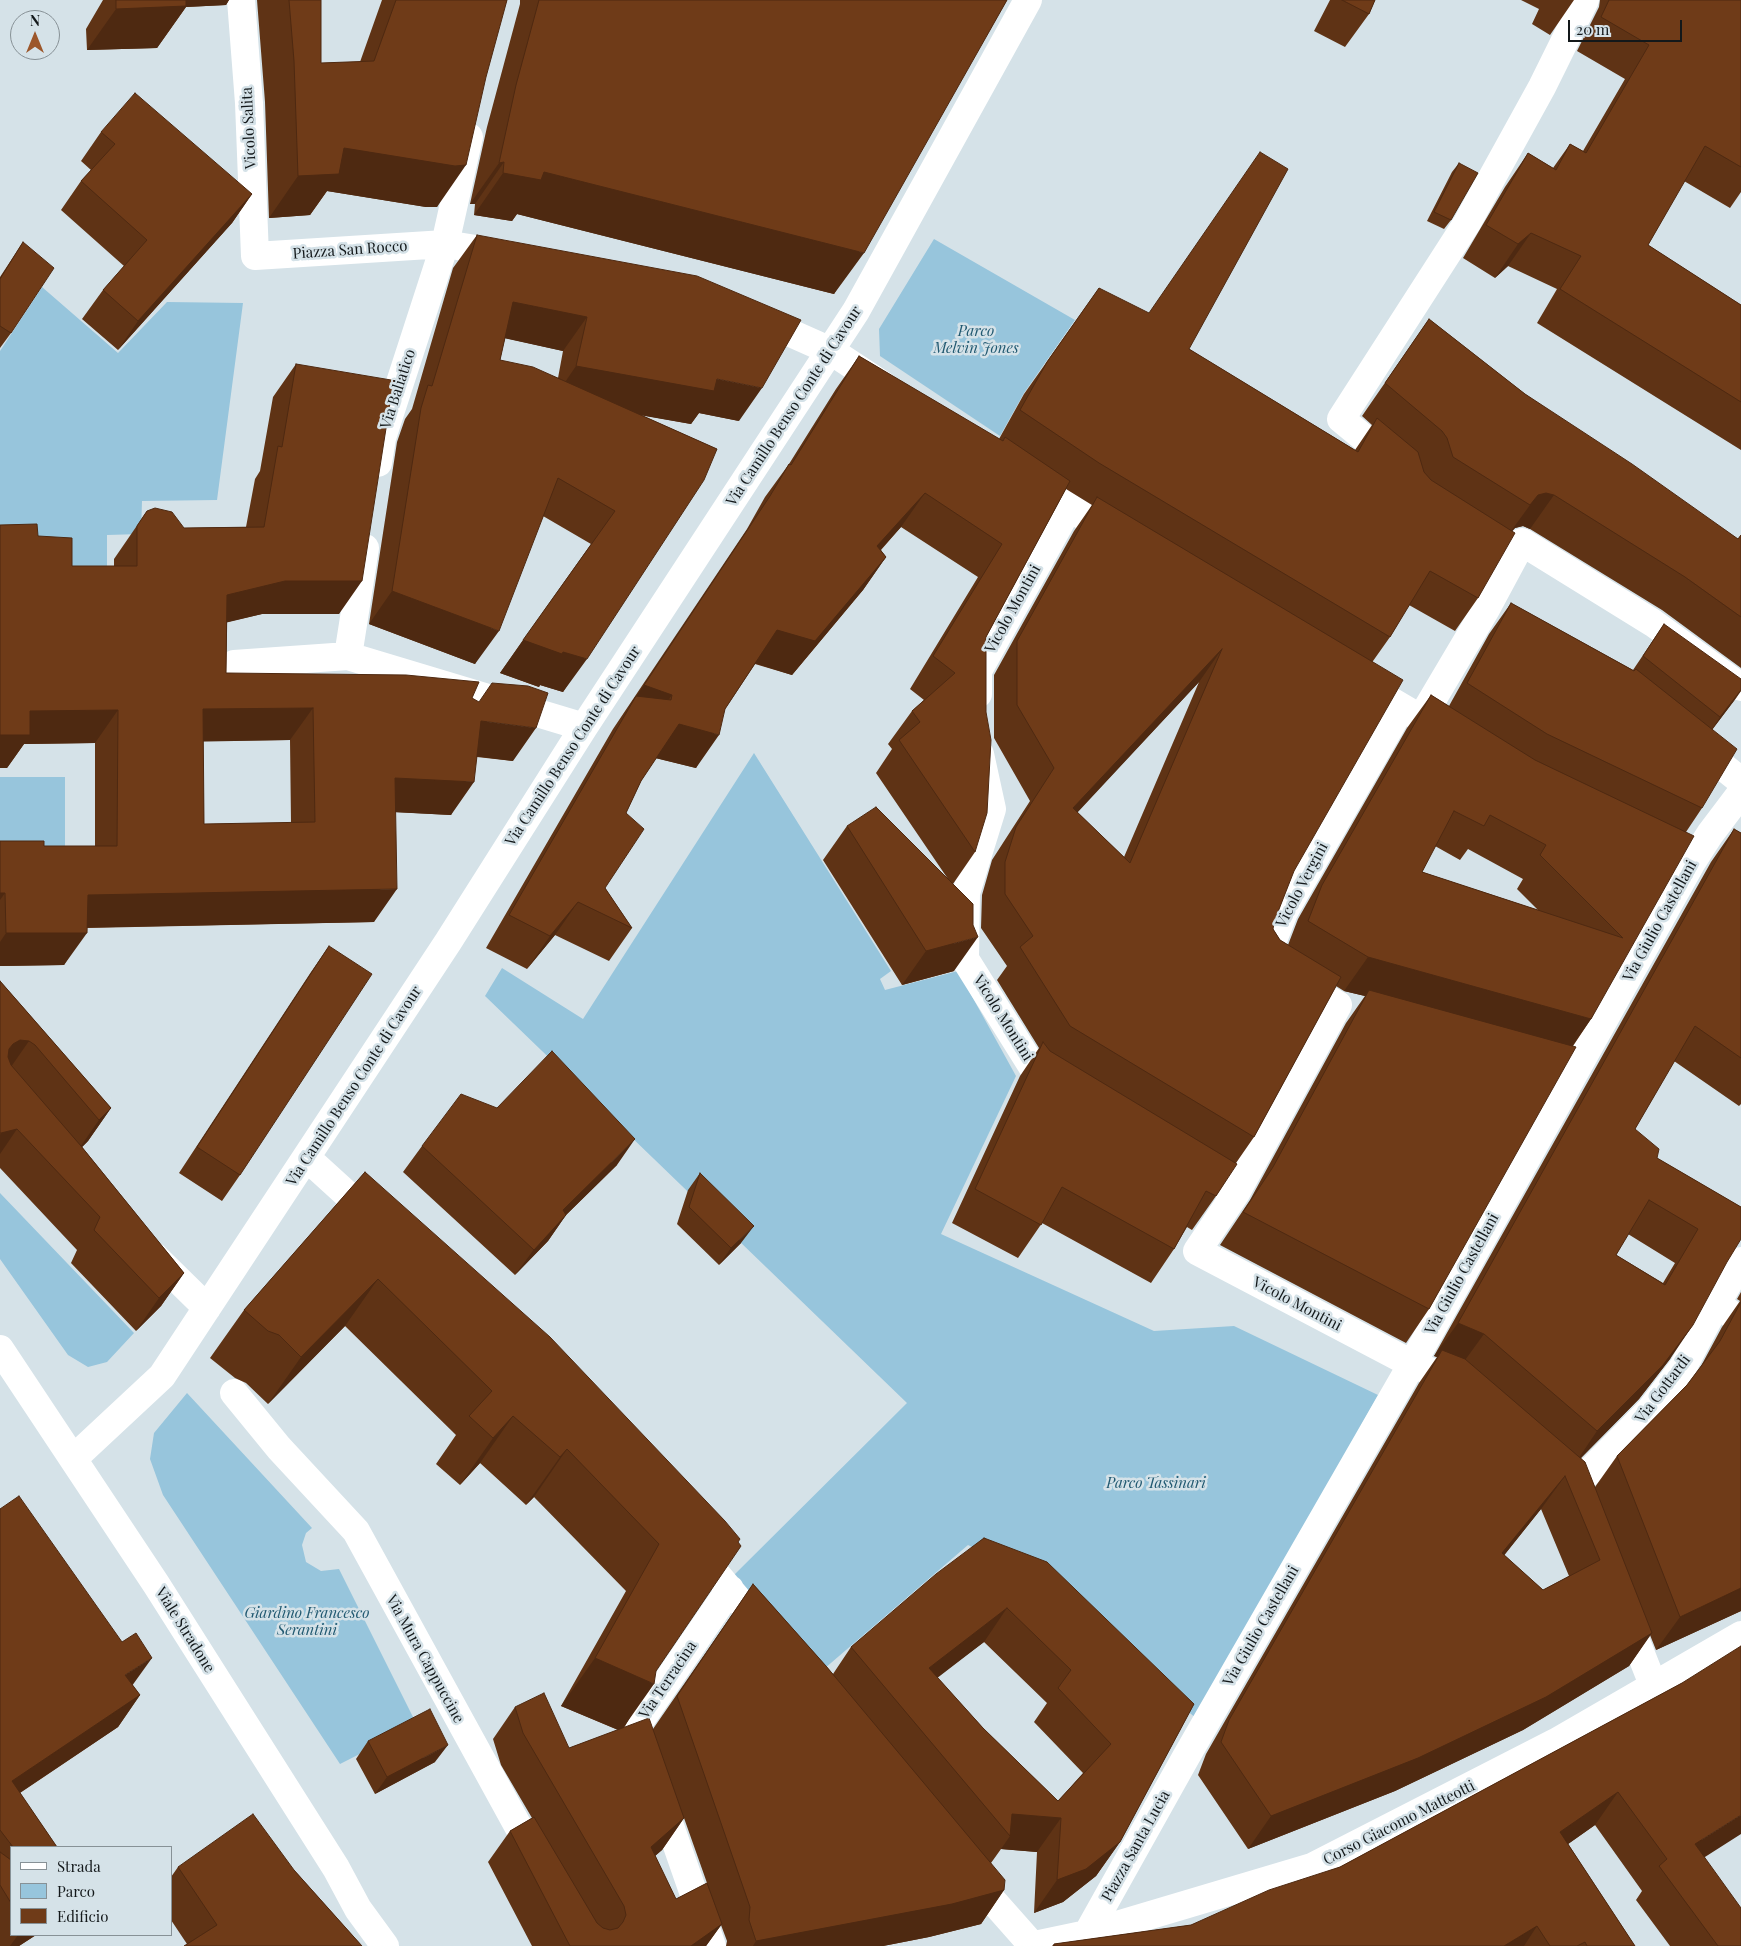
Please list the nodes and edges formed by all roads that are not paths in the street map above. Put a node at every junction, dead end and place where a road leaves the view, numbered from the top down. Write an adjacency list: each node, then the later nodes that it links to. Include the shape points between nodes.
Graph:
1 (241, 0): 6 (street, Vicolo Salita)
2 (1028, 0): 9 (street, Via Camillo Benso Conte di Cavour, via 877,276)
3 (1585, 0): 12 (street, via 1542,87 1467,223 1341,418)
4 (474, 113): 5 (street, Via Baliatico)
5 (445, 244): 6 (street, Piazza San Rocco); 7 (street, Piazza San Rocco); 13 (street, Via Baliatico, via 382,438)
6 (255, 256)
7 (531, 258)
8 (735, 308): 9 (street)
9 (831, 351): 10 (street); 26 (street, Via Camillo Benso Conte di Cavour)
10 (903, 398)
11 (1005, 466): 14 (street)
12 (1409, 476)
13 (375, 486)
14 (1068, 508): 17 (street); 37 (street, Vicolo Montini, via 978,671 978,745 992,809 966,893 965,958 1035,1071)
15 (1447, 520): 18 (street)
16 (369, 524): 21 (street)
17 (1136, 549)
18 (1512, 560): 19 (street); 24 (street, via 1522,542 1653,623)
19 (1486, 609): 20 (street); 25 (street)
20 (1512, 624)
21 (348, 656): 22 (street); 26 (street)
22 (234, 664)
23 (1342, 672): 25 (street)
24 (1741, 687)
25 (1412, 712): 28 (street); 40 (street, Vicolo Vergini, via 1284,912 1265,961 1348,1008)
26 (584, 727): 39 (street, Via Camillo Benso Conte di Cavour)
27 (1678, 732): 29 (street)
28 (1470, 748)
29 (1741, 781)
30 (1741, 793): 32 (street, Via Giulio Castellani)
31 (1622, 829): 34 (street)
32 (1710, 834): 33 (street); 34 (street, Via Giulio Castellani)
33 (1733, 850)
34 (1692, 862): 36 (street, Via Giulio Castellani)
35 (1548, 1063): 36 (street)
36 (1577, 1071): 48 (street, Via Giulio Castellani)
37 (1077, 1096)
38 (1169, 1152): 40 (street)
39 (307, 1158): 42 (street); 45 (street, Via Camillo Benso Conte di Cavour)
40 (1236, 1193): 48 (street, Vicolo Montini, via 1197,1251)
41 (132, 1234): 45 (street)
42 (394, 1237)
43 (1741, 1261): 44 (street, Via Gottardi)
44 (1718, 1303): 46 (street); 53 (street, Via Gottardi, via 1683,1367 1651,1409)
45 (207, 1308): 51 (street, Via Camillo Benso Conte di Cavour, via 162,1376)
46 (1741, 1322)
47 (0, 1349): 51 (street, Viale Stradone)
48 (1412, 1364): 50 (street, via 1450,1379); 61 (street, Via Giulio Castellani)
49 (234, 1393): 63 (street, Via Mura Cappuccine, via 356,1532)
50 (1479, 1404)
51 (73, 1459): 64 (street, Viale Stradone, via 336,1868)
52 (1553, 1467): 53 (street)
53 (1575, 1486): 54 (street)
54 (1586, 1513)
55 (678, 1529): 56 (street)
56 (730, 1589): 59 (street); 68 (street, Via Terracina, via 636,1727)
57 (1618, 1595): 60 (street)
58 (1741, 1635): 60 (street, Corso Giacomo Matteotti)
59 (778, 1647)
60 (1654, 1687): 65 (street, Corso Giacomo Matteotti, via 1556,1742 1312,1867)
61 (1186, 1757): 65 (street, Piazza Santa Lucia)
62 (953, 1854): 69 (street)
63 (548, 1879)
64 (362, 1915): 66 (street); 67 (street)
65 (1087, 1934): 69 (street, Corso Giacomo Matteotti)
66 (377, 1946)
67 (386, 1946)
68 (712, 1946)
69 (1031, 1946)

